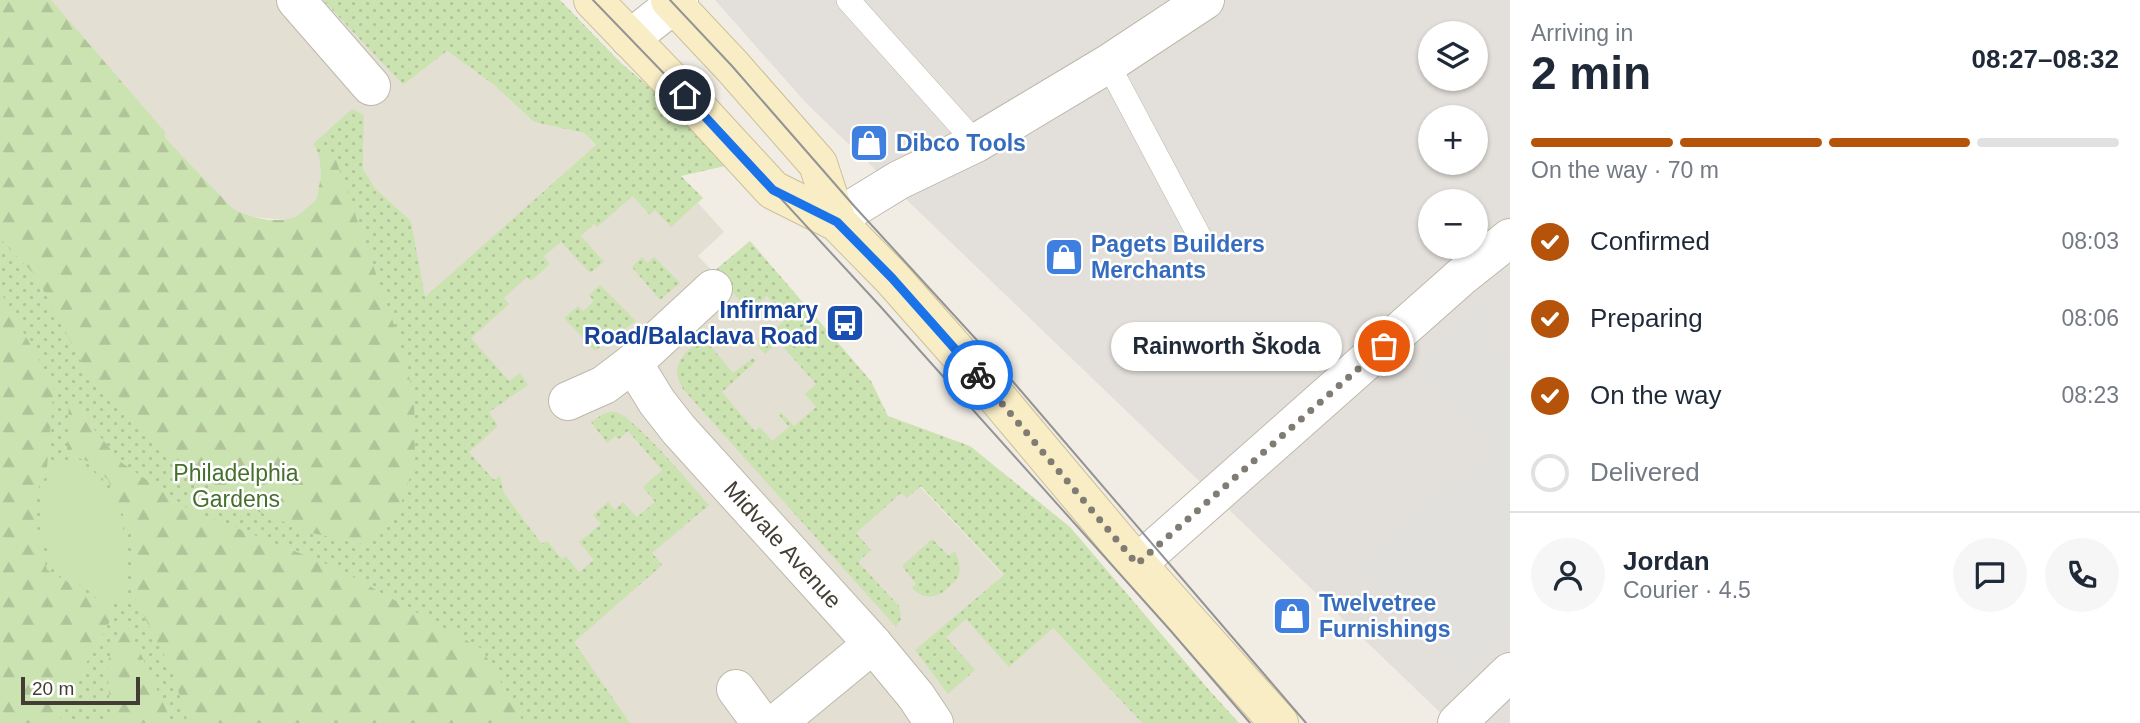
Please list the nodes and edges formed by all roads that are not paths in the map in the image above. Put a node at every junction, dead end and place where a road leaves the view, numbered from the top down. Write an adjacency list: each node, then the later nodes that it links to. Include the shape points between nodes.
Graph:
1 (296, 0): 8 (street)
2 (593, 0): 6 (street)
3 (848, 0): 9 (lane)
4 (1205, 0): 7 (street)
5 (674, 1): 6 (street); 10 (street, via 818,164)
6 (630, 40): 10 (street, via 773,190)
7 (1108, 64): 9 (street); 12 (lane)
8 (371, 86)
9 (976, 143): 10 (street, via 899,180)
10 (837, 222): 16 (street, via 990,389)
11 (1510, 238): 16 (street)
12 (1202, 241)
13 (713, 289): 14 (street)
14 (633, 363): 15 (street, via 604,385); 17 (street, Midvale Avenue, via 679,430)
15 (568, 401)
16 (1137, 564): 23 (street)
17 (873, 644): 21 (street); 22 (street, Midvale Avenue)
18 (1510, 671): 24 (street)
19 (736, 689): 20 (street)
20 (761, 723)
21 (776, 723)
22 (934, 723)
23 (1279, 723)
24 (1457, 723)

